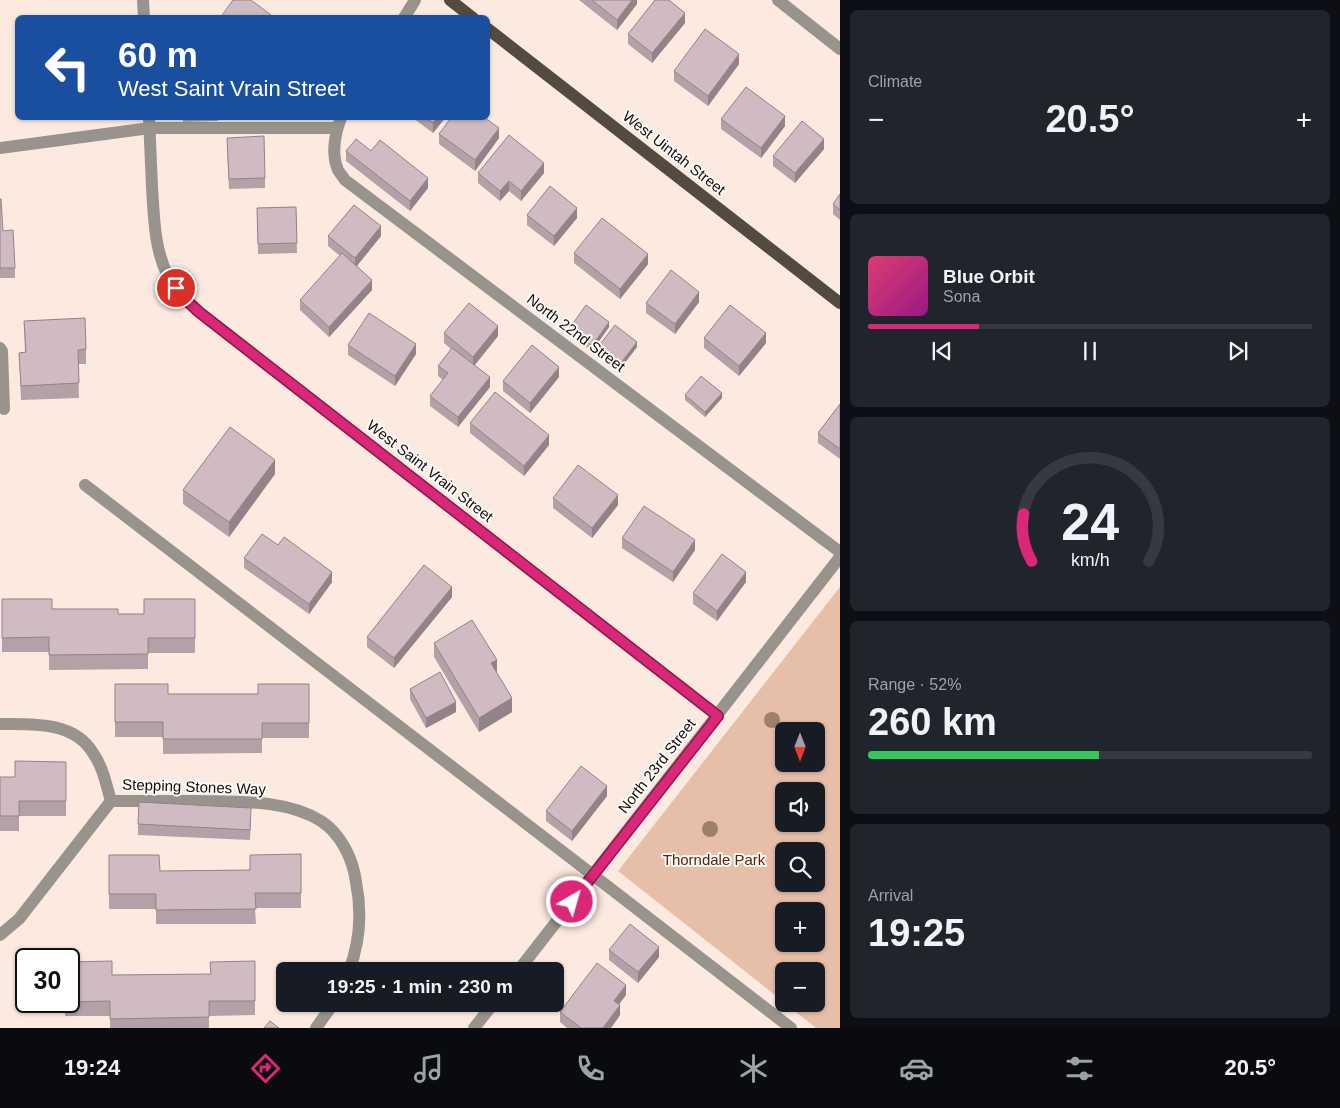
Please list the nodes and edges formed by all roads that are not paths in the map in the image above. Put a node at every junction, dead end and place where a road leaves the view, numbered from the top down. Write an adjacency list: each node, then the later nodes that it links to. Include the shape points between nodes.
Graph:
1 (143, 0): 5 (street)
2 (415, 0): 6 (street)
3 (450, 0): 7 (main road)
4 (778, 0): 9 (street)
5 (144, 15)
6 (406, 15)
7 (469, 15)
8 (490, 31): 13 (main road, West Uintah Street)
9 (840, 49)
10 (149, 123): 11 (street); 12 (street); 19 (street, West Saint Vrain Street, via 154,228 161,259 186,300)
11 (339, 123): 17 (street, North 22nd Street, via 335,160 345,180)
12 (0, 148)
13 (840, 303)
14 (0, 348): 15 (street)
15 (4, 409)
16 (86, 485): 22 (street)
17 (840, 552)
18 (840, 557): 19 (street, North 23rd Street)
19 (718, 716): 22 (street, North 23rd Street)
20 (0, 724): 21 (street, Stepping Stones Way, via 50,726 82,740 102,770)
21 (111, 800): 23 (street, Stepping Stones Way, via 19,919); 24 (street, Stepping Stones Way, via 265,804 289,808 322,822 345,849 354,870 360,920)
22 (593, 874): 25 (street, North 23rd Street); 30 (street)
23 (0, 935)
24 (352, 962)
25 (525, 962)
26 (327, 1012): 28 (street)
27 (487, 1012): 29 (street)
28 (316, 1028)
29 (474, 1028)
30 (791, 1028)

